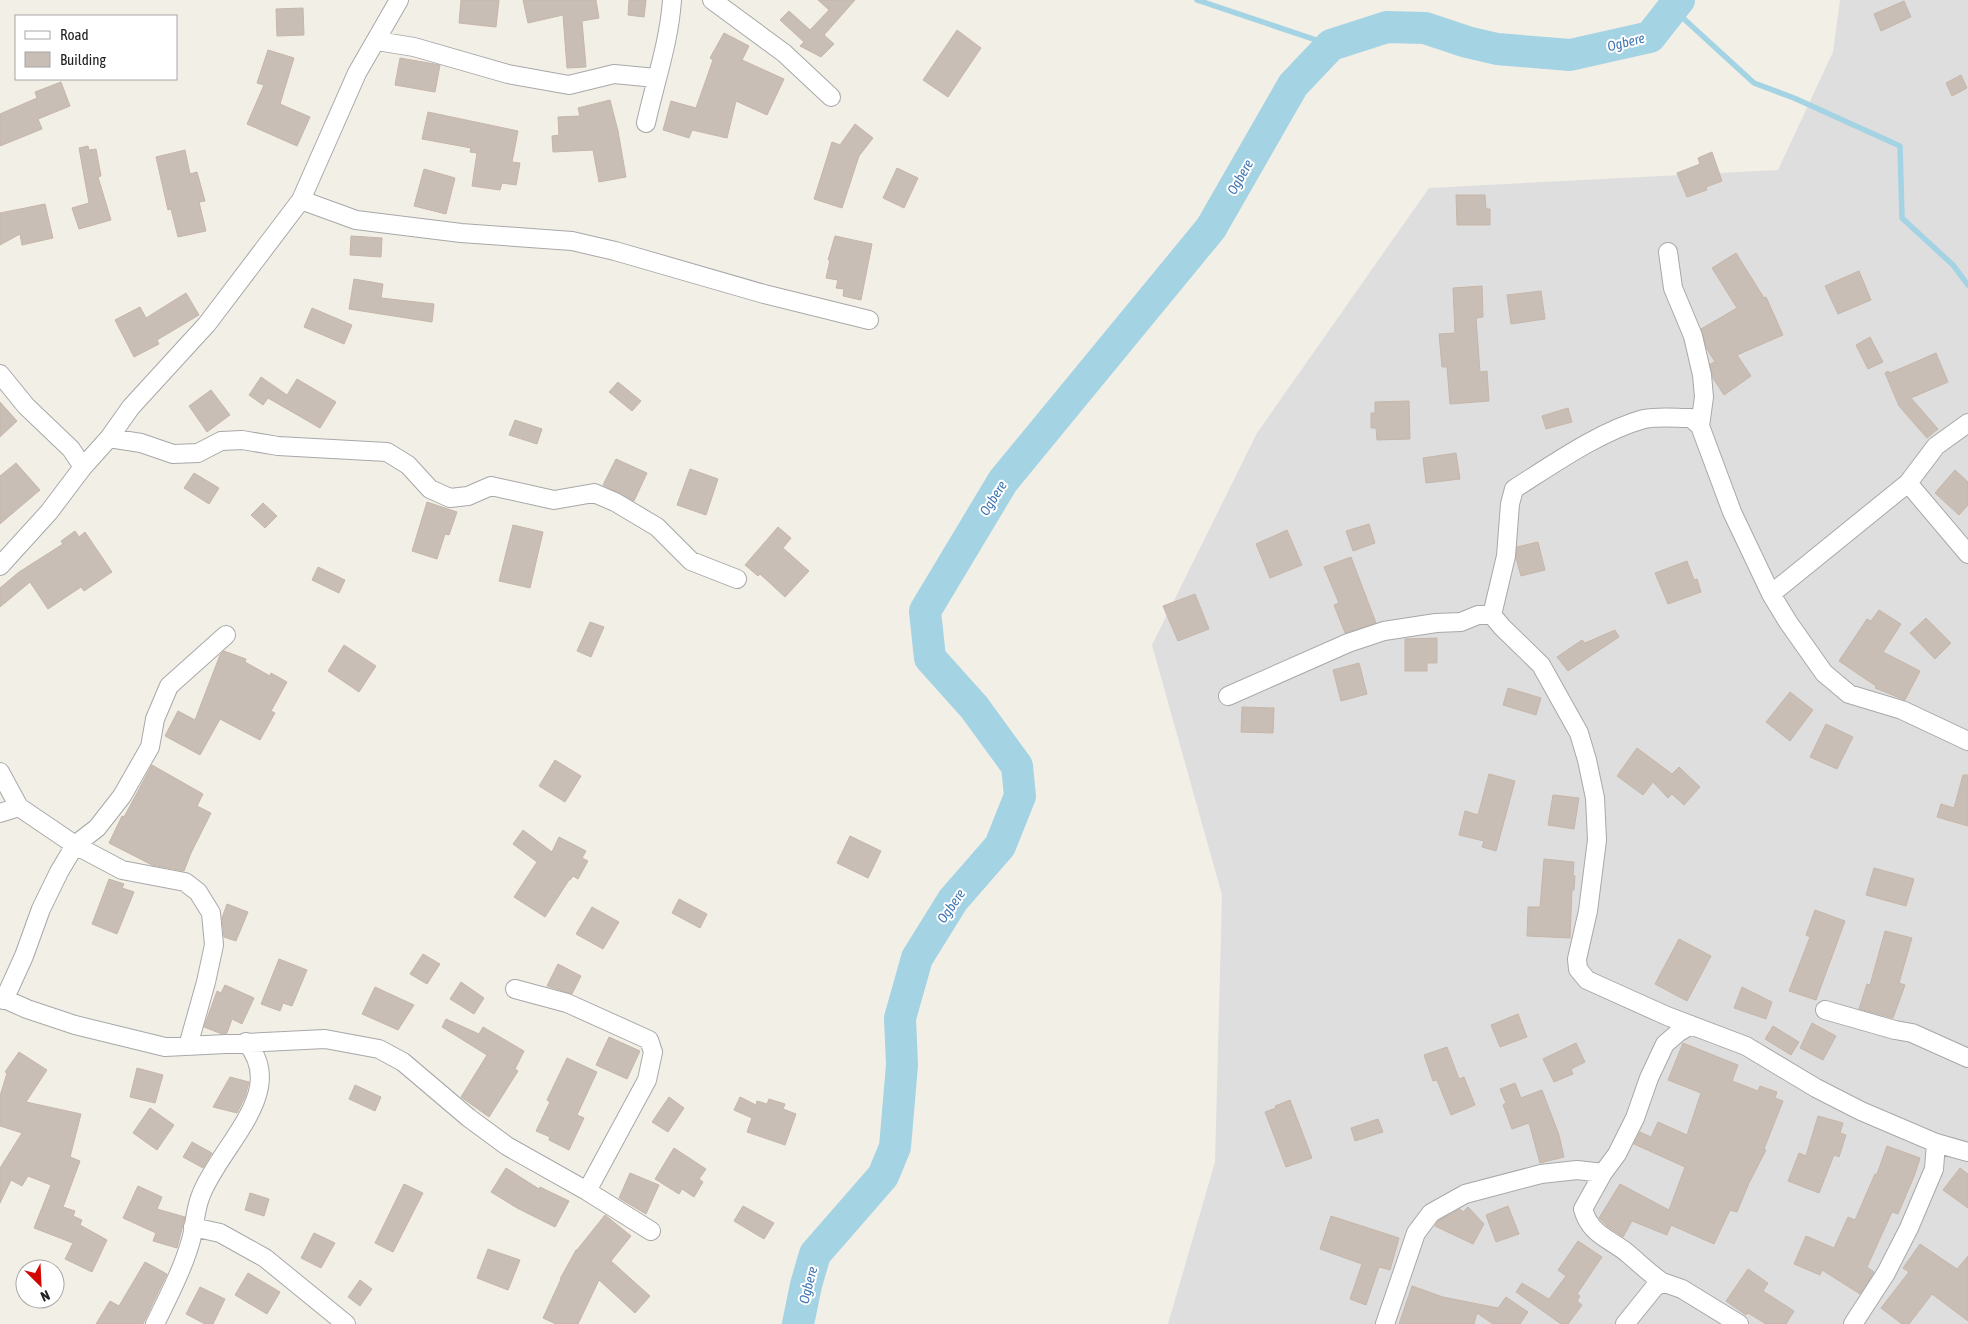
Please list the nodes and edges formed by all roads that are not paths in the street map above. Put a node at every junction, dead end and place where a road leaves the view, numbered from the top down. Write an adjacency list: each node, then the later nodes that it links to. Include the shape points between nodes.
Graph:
1 (400, 0): 4 (street)
2 (672, 0): 5 (street, via 663,60)
3 (712, 0): 6 (street, via 784,53)
4 (377, 41): 5 (street, via 414,47 508,74 569,85 614,74); 8 (street, via 357,73)
5 (656, 78): 7 (street)
6 (831, 96)
7 (646, 123)
8 (301, 200): 10 (street, via 356,220 461,233 572,241 615,250 735,286); 14 (street, via 207,324 131,407)
9 (1668, 252): 13 (street, via 1673,288 1693,336 1702,375 1704,397)
10 (869, 320)
11 (0, 374): 15 (street)
12 (1968, 423): 16 (street, via 1936,446)
13 (1700, 426): 20 (street, via 1732,512); 21 (street, via 1691,418 1645,419 1611,432 1514,489 1506,556)
14 (109, 438): 15 (street); 19 (street, via 141,442 173,454 198,453 221,441 242,440 278,446 387,452 408,465 430,488 450,498 468,496 491,486 554,500 594,493 657,527 691,561)
15 (84, 466): 18 (street, via 49,512)
16 (1908, 483): 17 (street); 20 (street)
17 (1968, 554)
18 (0, 566)
19 (737, 579)
20 (1772, 594): 24 (street, via 1824,673 1849,694 1902,710)
21 (1492, 615): 23 (street, via 1384,631 1348,643); 32 (street, via 1540,665 1579,733 1587,760 1596,798 1597,840 1578,969 1587,980)
22 (226, 635): 28 (street, via 169,686 155,719 150,747 126,788 97,828)
23 (1228, 696)
24 (1968, 740)
25 (0, 772): 26 (street)
26 (19, 807): 27 (street); 28 (street)
27 (0, 813)
28 (75, 845): 30 (street, via 41,909 24,956); 34 (street, via 122,870 185,882 198,892 211,913 214,945)
29 (515, 989): 39 (street, via 567,1003 618,1025 648,1040 653,1052 646,1080)
30 (2, 998): 34 (street, via 74,1025 164,1047)
31 (1825, 1010): 35 (street, via 1912,1033)
32 (1691, 1025): 36 (street, via 1746,1046 1823,1092); 38 (street, via 1665,1044 1622,1145)
33 (246, 1042): 34 (street); 39 (street, via 325,1039 380,1049 403,1062 507,1146); 40 (street, via 255,1052 259,1066 259,1088 248,1116 200,1195)
34 (188, 1046)
35 (1968, 1058)
36 (1936, 1143): 37 (street); 48 (street, via 1934,1169 1909,1228 1886,1273)
37 (1968, 1152)
38 (1603, 1173): 42 (street, via 1582,1209 1586,1221 1601,1237); 45 (street, via 1578,1170 1541,1174 1464,1194 1431,1213 1416,1233)
39 (587, 1191): 41 (street)
40 (194, 1227): 43 (street, via 178,1276); 44 (street, via 220,1233 265,1258)
41 (650, 1231)
42 (1662, 1282): 46 (street); 47 (street, via 1682,1289)
43 (155, 1324)
44 (346, 1324)
45 (1385, 1324)
46 (1624, 1324)
47 (1739, 1324)
48 (1853, 1324)

